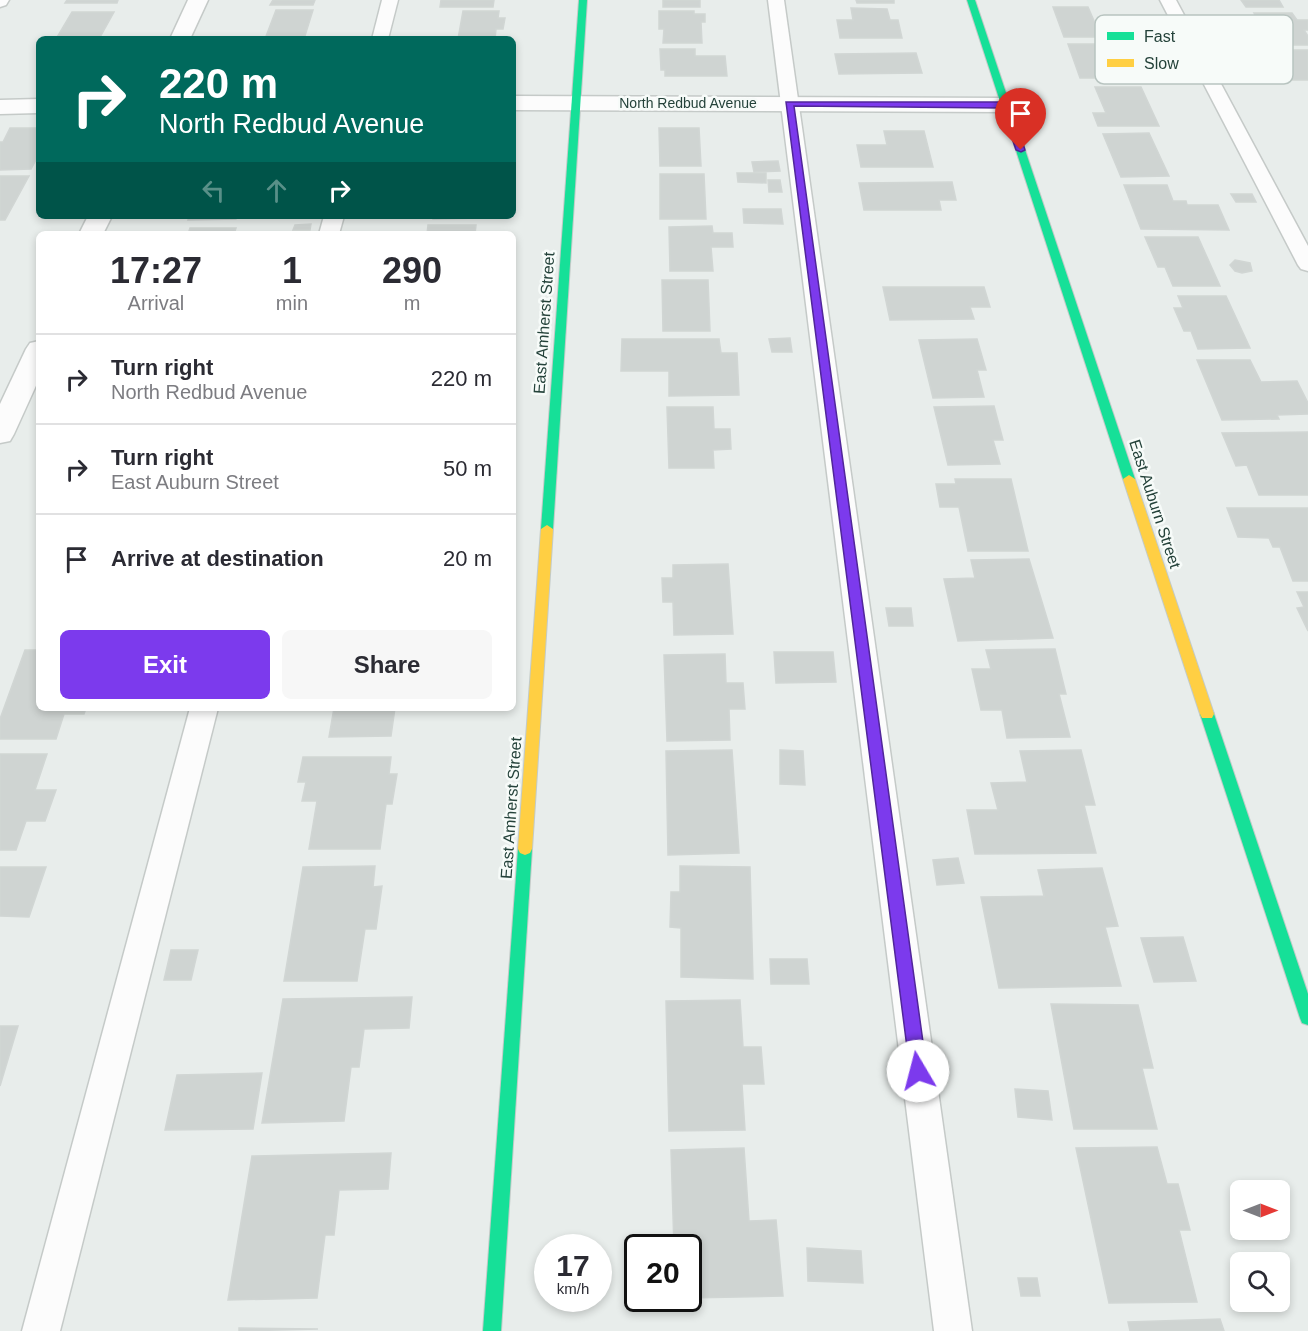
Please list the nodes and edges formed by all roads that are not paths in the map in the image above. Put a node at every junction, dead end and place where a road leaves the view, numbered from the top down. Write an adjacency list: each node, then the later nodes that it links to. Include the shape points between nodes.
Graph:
1 (198, 0): 8 (street)
2 (390, 0): 9 (lane)
3 (583, 0): 11 (street, East Amherst Street)
4 (776, 0): 13 (lane)
5 (971, 0): 14 (street, East Auburn Street)
6 (1168, 0): 7 (lane)
7 (1176, 15)
8 (181, 36)
9 (381, 36)
10 (1212, 84): 17 (lane)
11 (576, 102): 12 (street, North Redbud Avenue); 13 (street, North Redbud Avenue); 23 (street, East Amherst Street)
12 (516, 103)
13 (789, 104): 14 (street, North Redbud Avenue); 24 (lane)
14 (1006, 105): 21 (street, East Auburn Street)
15 (0, 106): 16 (street)
16 (36, 106)
17 (1308, 265)
18 (36, 356): 19 (street)
19 (0, 434)
20 (203, 711): 22 (lane)
21 (1308, 1018)
22 (40, 1331)
23 (492, 1331)
24 (953, 1331)

